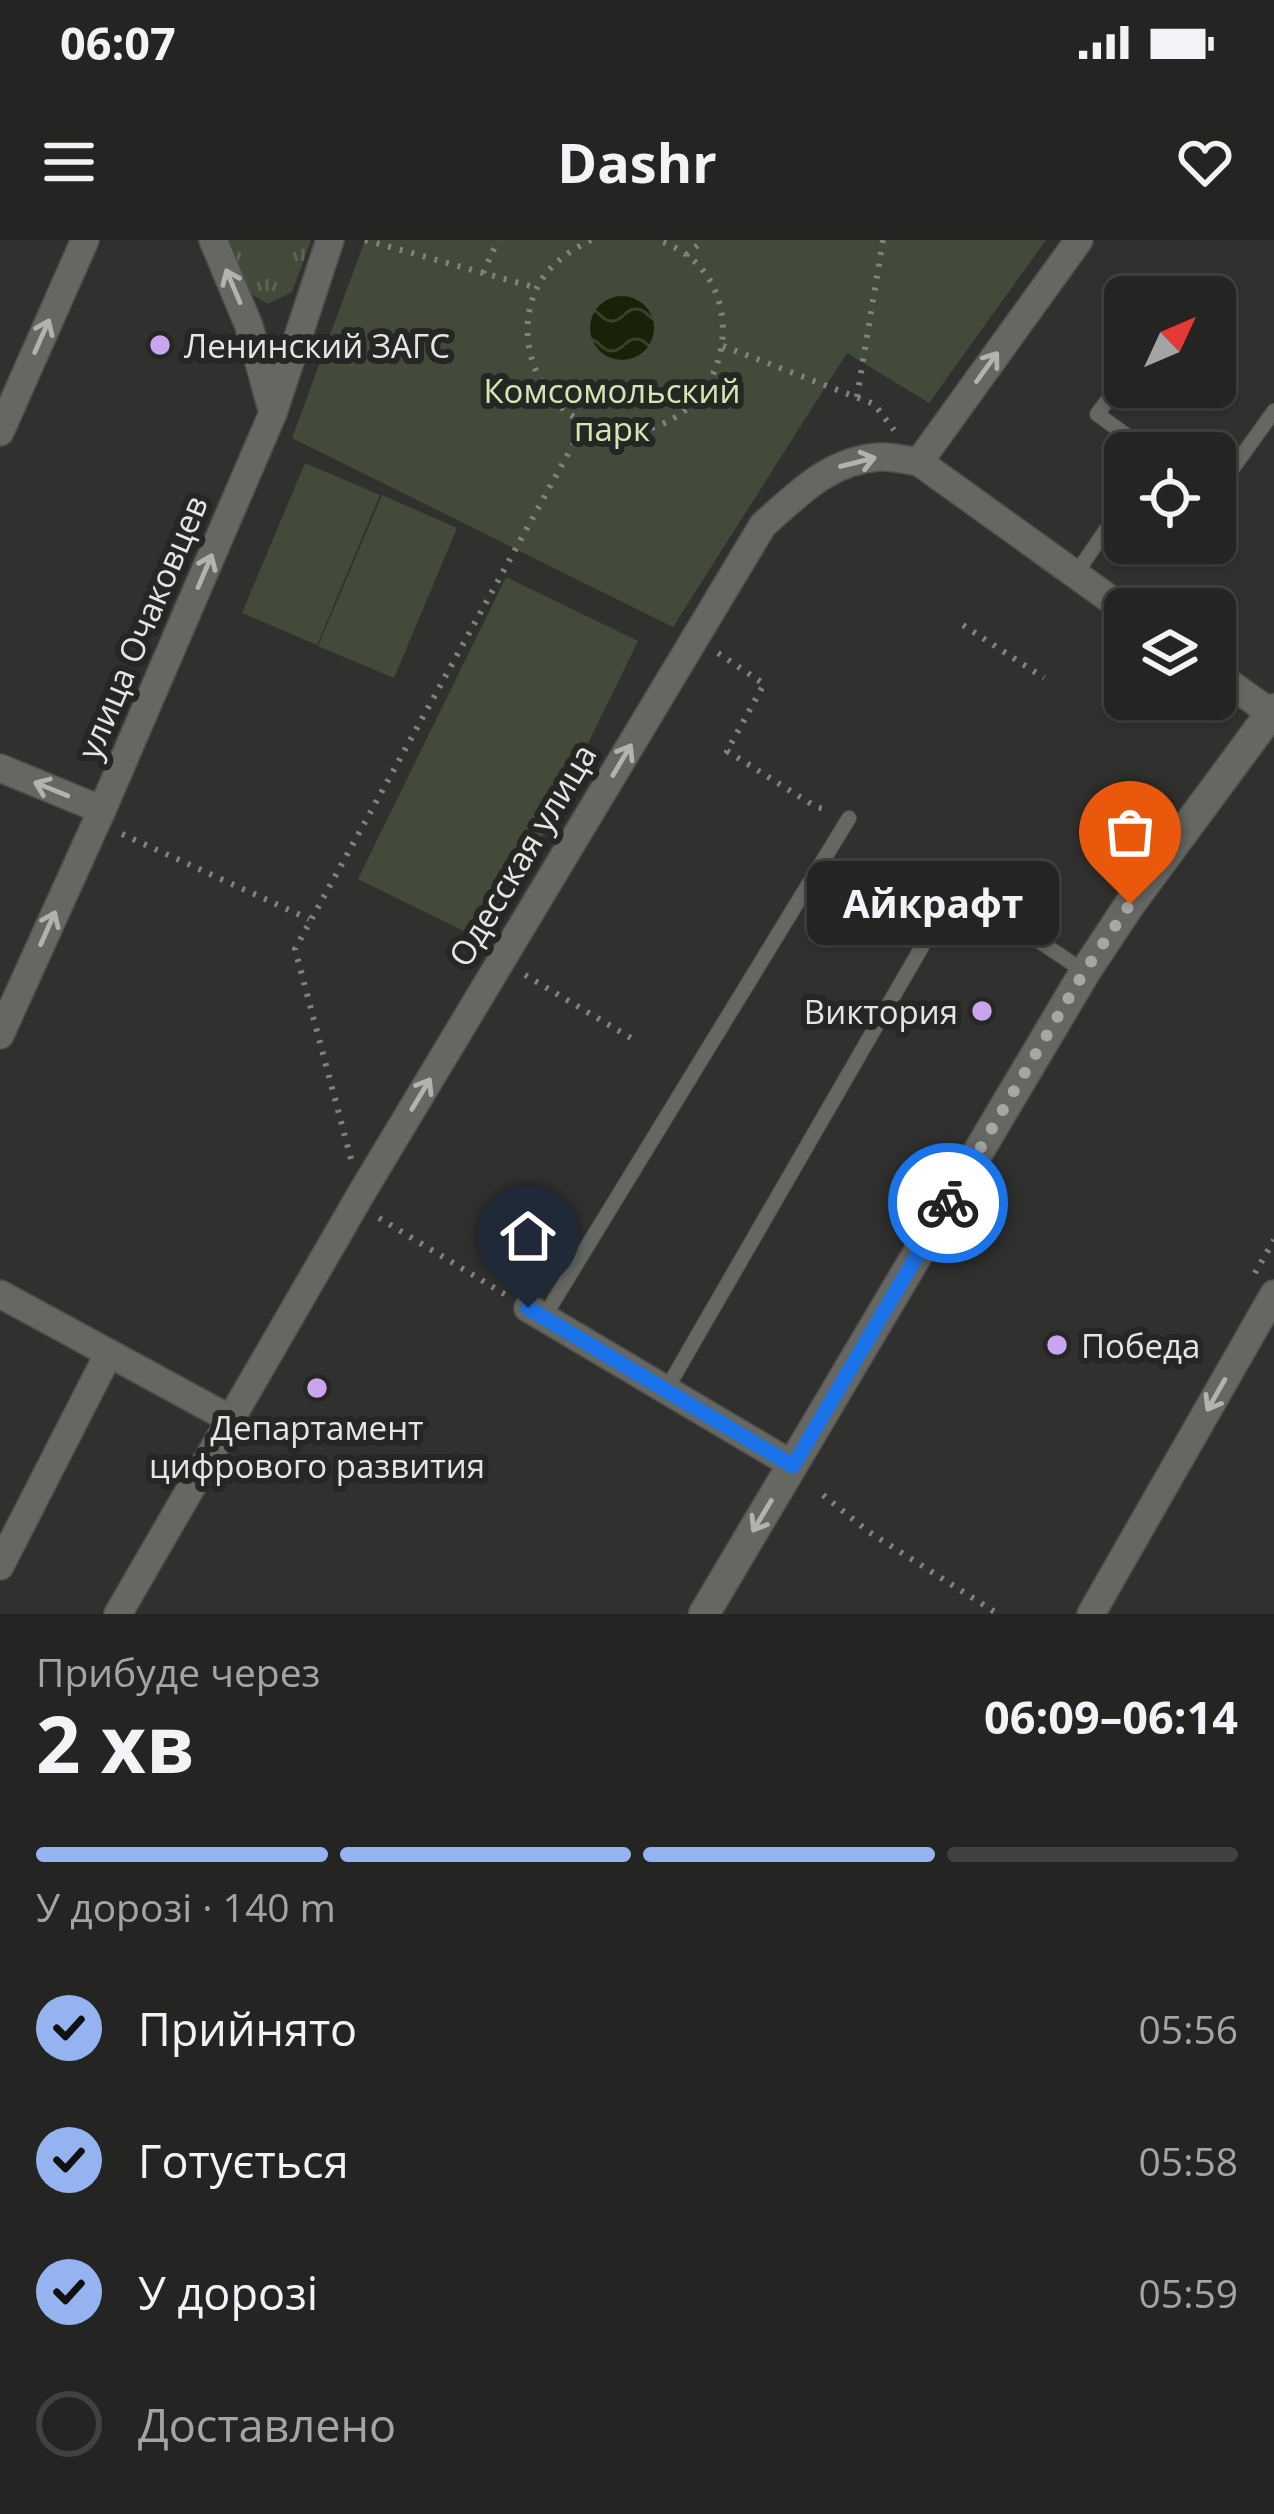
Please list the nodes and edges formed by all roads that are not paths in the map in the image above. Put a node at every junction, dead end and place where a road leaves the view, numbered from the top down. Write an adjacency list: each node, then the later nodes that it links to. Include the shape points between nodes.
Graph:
1 (85, 240): 8 (street, one-way to 1)
2 (213, 240): 7 (street, one-way to 2)
3 (330, 240): 7 (street, улица Очаковцев)
4 (1079, 240): 10 (street, one-way to 4)
5 (1104, 405): 9 (lane, via 1097,414)
6 (1274, 410): 11 (lane)
7 (273, 413): 19 (street, улица Очаковцев, one-way to 7)
8 (0, 432)
9 (1122, 432)
10 (919, 462): 13 (street); 27 (street, Одесская улица, one-way to 10, via 763,525 844,464 881,457)
11 (1236, 463)
12 (1104, 533): 13 (lane)
13 (1075, 575): 14 (street)
14 (1104, 595)
15 (1236, 687): 16 (street)
16 (1273, 711): 20 (main road)
17 (0, 767): 19 (street, one-way to 17)
18 (843, 815): 24 (lane)
19 (99, 816): 21 (street, улица Очаковцев, one-way to 19)
20 (1084, 972): 26 (lane, via 957,886); 28 (main road)
21 (0, 1034)
22 (0, 1294): 25 (street)
23 (1274, 1294): 32 (street, one-way to 32)
24 (536, 1313): 26 (street)
25 (110, 1353): 27 (street); 29 (street)
26 (666, 1390): 28 (street)
27 (232, 1420): 30 (street, Одесская улица)
28 (793, 1466): 31 (main road, one-way to 31)
29 (0, 1567)
30 (118, 1614)
31 (704, 1614)
32 (1090, 1614)

